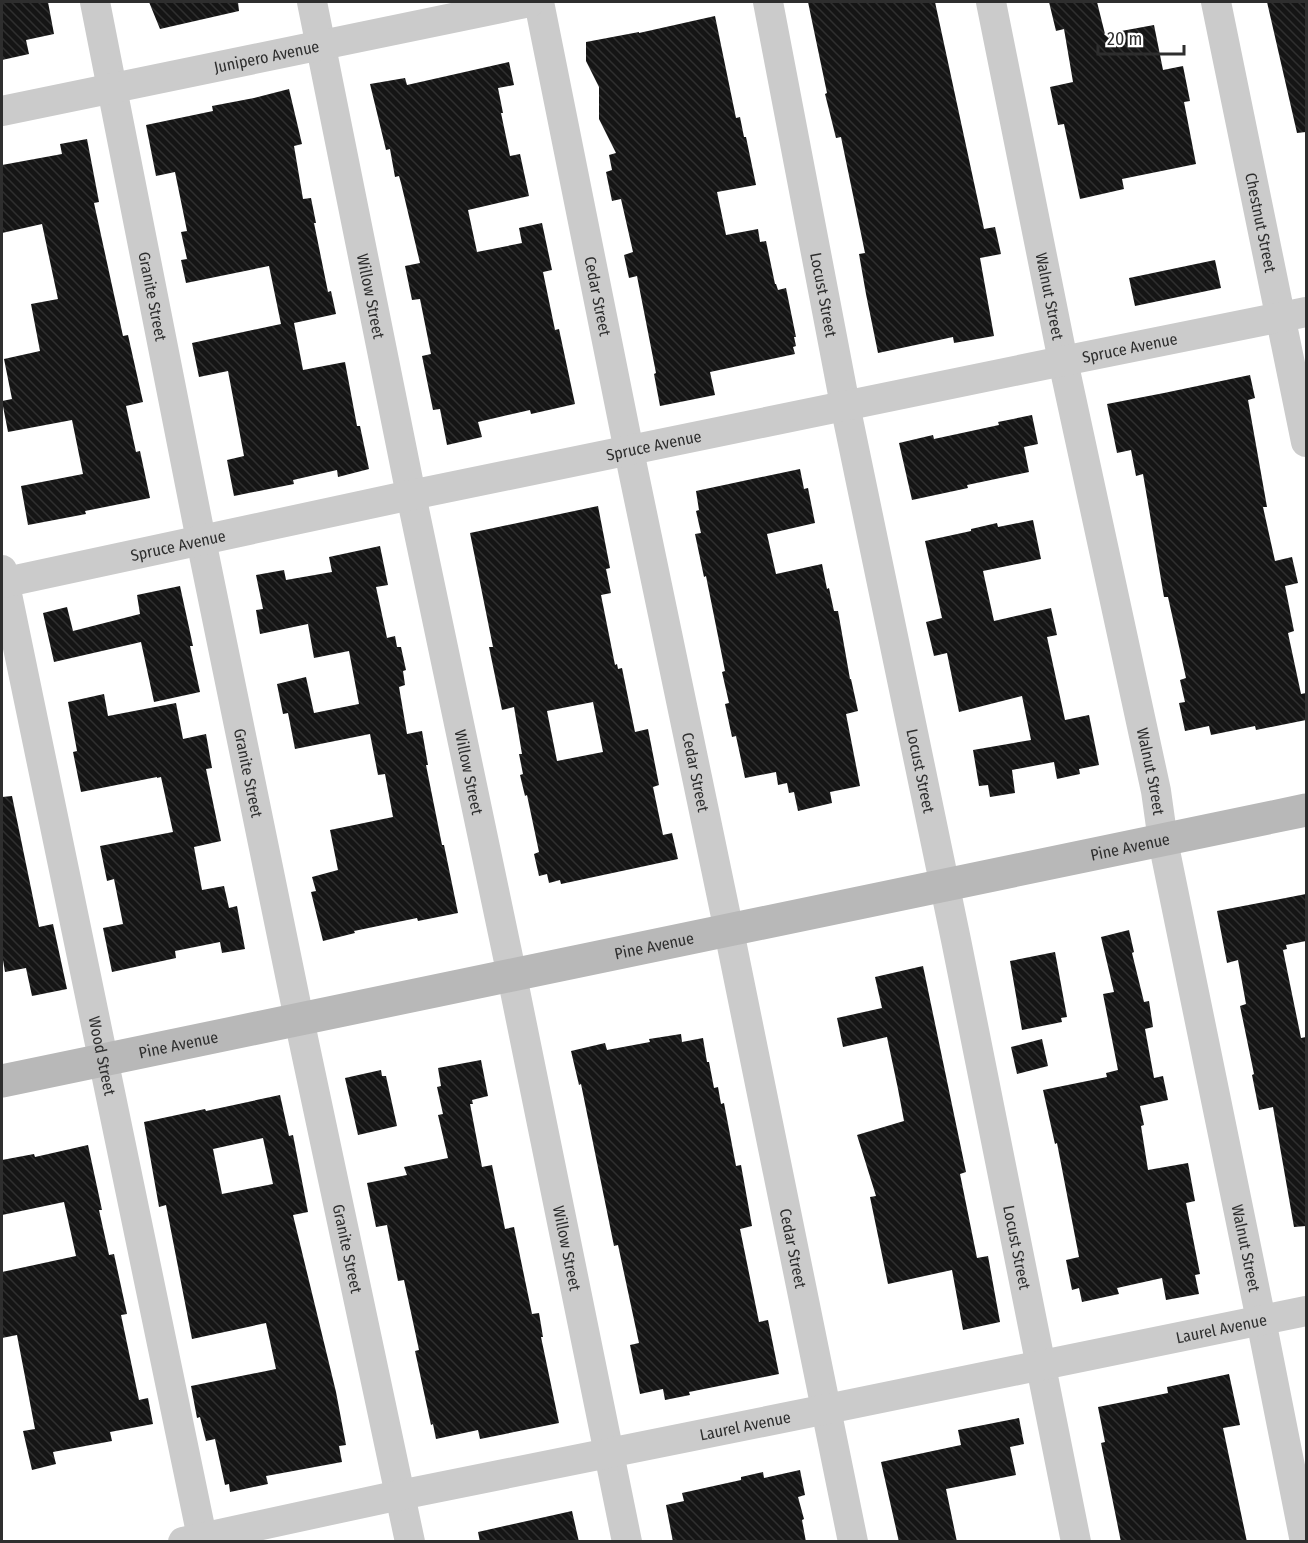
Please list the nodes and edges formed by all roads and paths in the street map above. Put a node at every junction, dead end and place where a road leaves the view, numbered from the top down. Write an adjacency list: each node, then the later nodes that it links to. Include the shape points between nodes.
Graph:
1 (95, 2): 9 (street, Granite Street)
2 (312, 2): 8 (street, Willow Street)
3 (530, 2): 8 (street, Junipero Avenue)
4 (539, 2): 15 (street, Cedar Street)
5 (768, 2): 13 (street, Locust Street)
6 (991, 2): 12 (street, Walnut Street)
7 (1216, 2): 11 (street, Chestnut Street)
8 (320, 44): 9 (street, Junipero Avenue); 16 (street, Willow Street)
9 (113, 88): 10 (street, Junipero Avenue); 17 (street, Granite Street)
10 (2, 111)
11 (1293, 315): 12 (street, Spruce Avenue); 14 (street, Chestnut Street)
12 (1063, 361): 13 (street, Spruce Avenue); 20 (street, Walnut Street, via 1156,791)
13 (845, 405): 15 (street, Spruce Avenue); 21 (street, Locust Street)
14 (1306, 442)
15 (629, 451): 16 (street, Spruce Avenue); 22 (street, Cedar Street)
16 (411, 495): 17 (street, Spruce Avenue); 23 (street, Willow Street)
17 (201, 540): 18 (street, Spruce Avenue); 24 (street, Granite Street)
18 (2, 578): 25 (street, Wood Street)
19 (1306, 810): 20 (main road, Pine Avenue)
20 (1163, 841): 21 (main road, Pine Avenue); 28 (street, Walnut Street)
21 (945, 886): 22 (main road, Pine Avenue); 29 (street, Locust Street)
22 (729, 930): 23 (main road, Pine Avenue); 30 (street, Cedar Street)
23 (512, 976): 24 (main road, Pine Avenue); 31 (street, Willow Street)
24 (299, 1018): 25 (main road, Pine Avenue); 32 (street, Granite Street)
25 (103, 1059): 26 (main road, Pine Avenue); 33 (street, Wood Street)
26 (2, 1081)
27 (1306, 1311): 28 (street, Laurel Avenue)
28 (1262, 1320): 29 (street, Laurel Avenue); 38 (street, Walnut Street)
29 (1041, 1365): 30 (street, Laurel Avenue); 37 (street, Locust Street)
30 (827, 1409): 31 (street, Laurel Avenue); 36 (street, Cedar Street)
31 (610, 1453): 32 (street, Laurel Avenue); 35 (street, Willow Street)
32 (400, 1495): 33 (street, Laurel Avenue); 34 (street, Granite Street)
33 (196, 1540)
34 (410, 1542)
35 (627, 1542)
36 (853, 1542)
37 (1076, 1542)
38 (1305, 1542)

